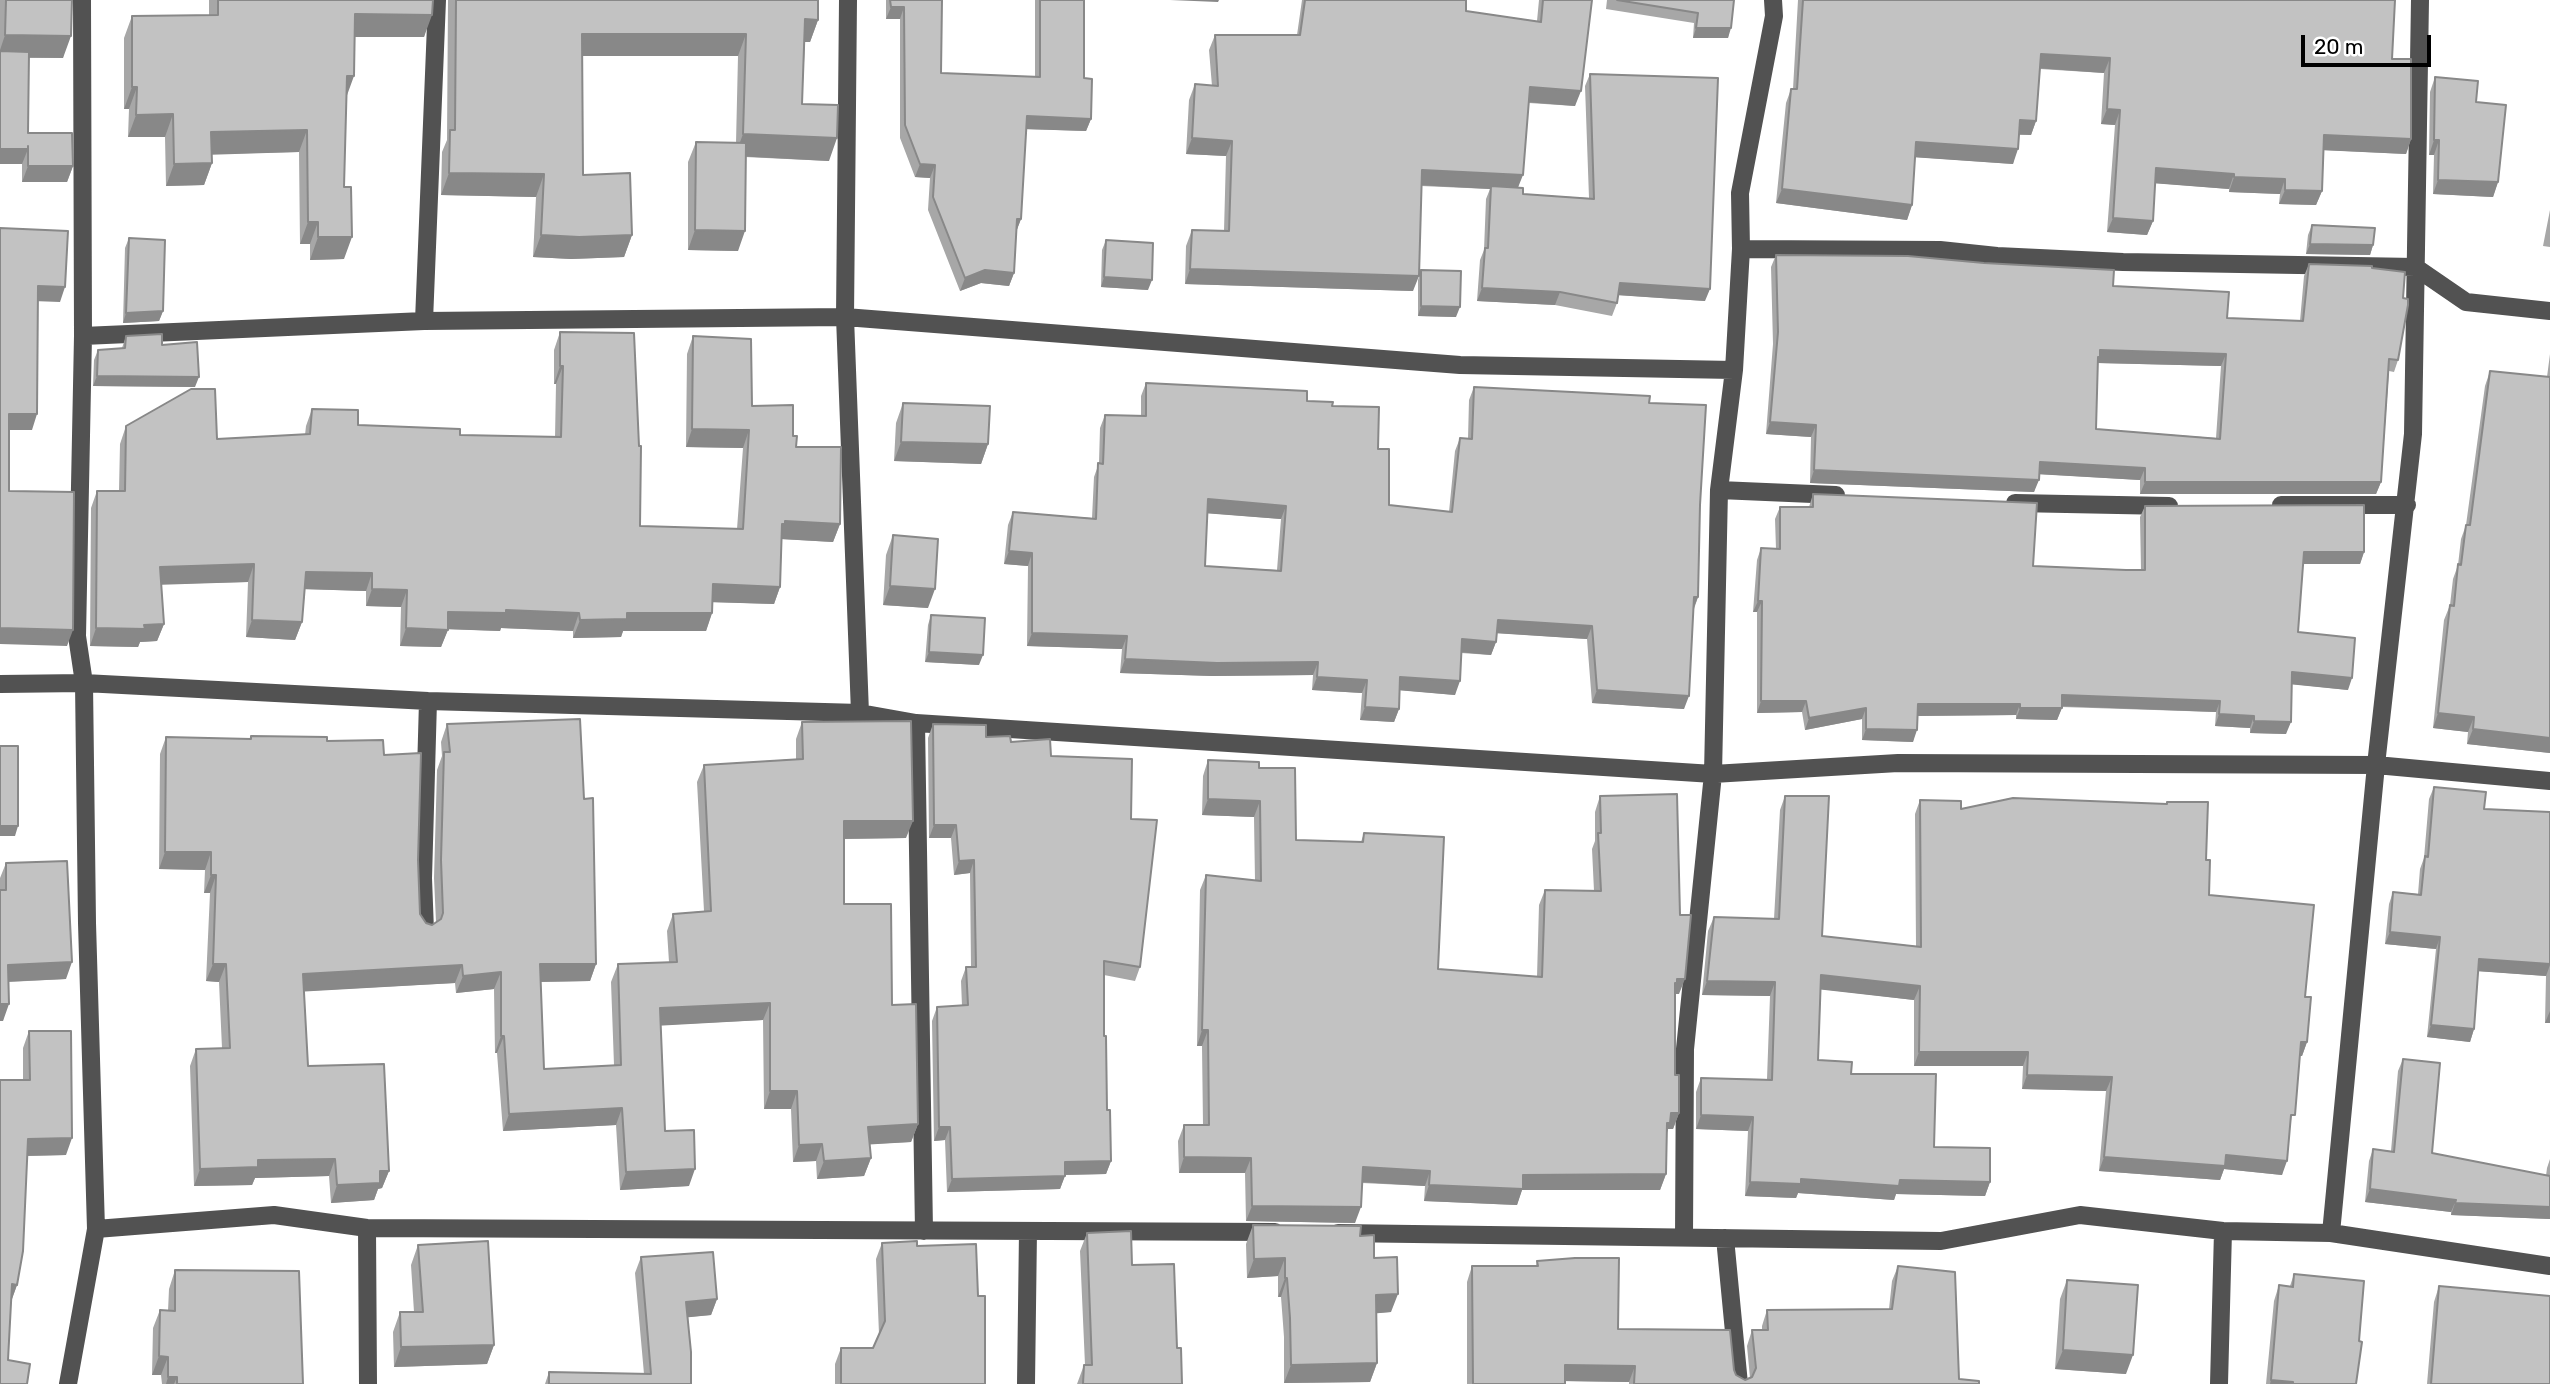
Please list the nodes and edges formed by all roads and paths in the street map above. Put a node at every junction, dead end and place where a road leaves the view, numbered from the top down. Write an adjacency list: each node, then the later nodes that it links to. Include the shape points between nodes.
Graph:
1 (82, 0): 11 (street)
2 (437, 0): 10 (street)
3 (848, 0): 9 (street)
4 (1773, 0): 6 (street, via 1774,16 1740,193)
5 (2420, 0): 7 (street)
6 (1741, 249): 7 (street, via 1940,250 2123,262); 12 (street)
7 (2415, 267): 8 (street, via 2466,302); 17 (street, via 2413,434)
8 (2550, 311)
9 (845, 317): 10 (street); 12 (street, via 1460,365); 22 (street)
10 (424, 321): 11 (street)
11 (83, 336): 19 (street, via 77,636)
12 (1734, 370): 13 (street)
13 (1720, 490): 14 (street); 25 (street)
14 (1857, 496)
15 (1996, 502): 18 (street)
16 (2270, 505): 17 (street)
17 (2407, 505): 24 (street)
18 (2188, 506)
19 (84, 683): 20 (street); 21 (street); 29 (street)
20 (0, 684)
21 (428, 701): 22 (street); 27 (street)
22 (860, 713): 23 (street)
23 (916, 723): 25 (street); 30 (street)
24 (2376, 765): 25 (street, via 1898,763); 26 (street); 35 (street)
25 (1713, 774): 36 (street, via 1685,1049)
26 (2550, 781)
27 (425, 931)
28 (367, 1228): 29 (street, via 274,1214); 30 (street); 40 (street)
29 (96, 1229): 39 (street)
30 (924, 1231): 31 (street)
31 (1028, 1231): 33 (street); 41 (street)
32 (2223, 1231): 35 (street); 37 (street, via 2080,1215 1941,1241); 43 (street)
33 (1294, 1233)
34 (1322, 1233): 36 (street)
35 (2332, 1233): 38 (street)
36 (1684, 1237): 37 (street)
37 (1725, 1238): 42 (street)
38 (2550, 1266)
39 (68, 1384)
40 (368, 1384)
41 (1026, 1384)
42 (1739, 1384)
43 (2219, 1384)

